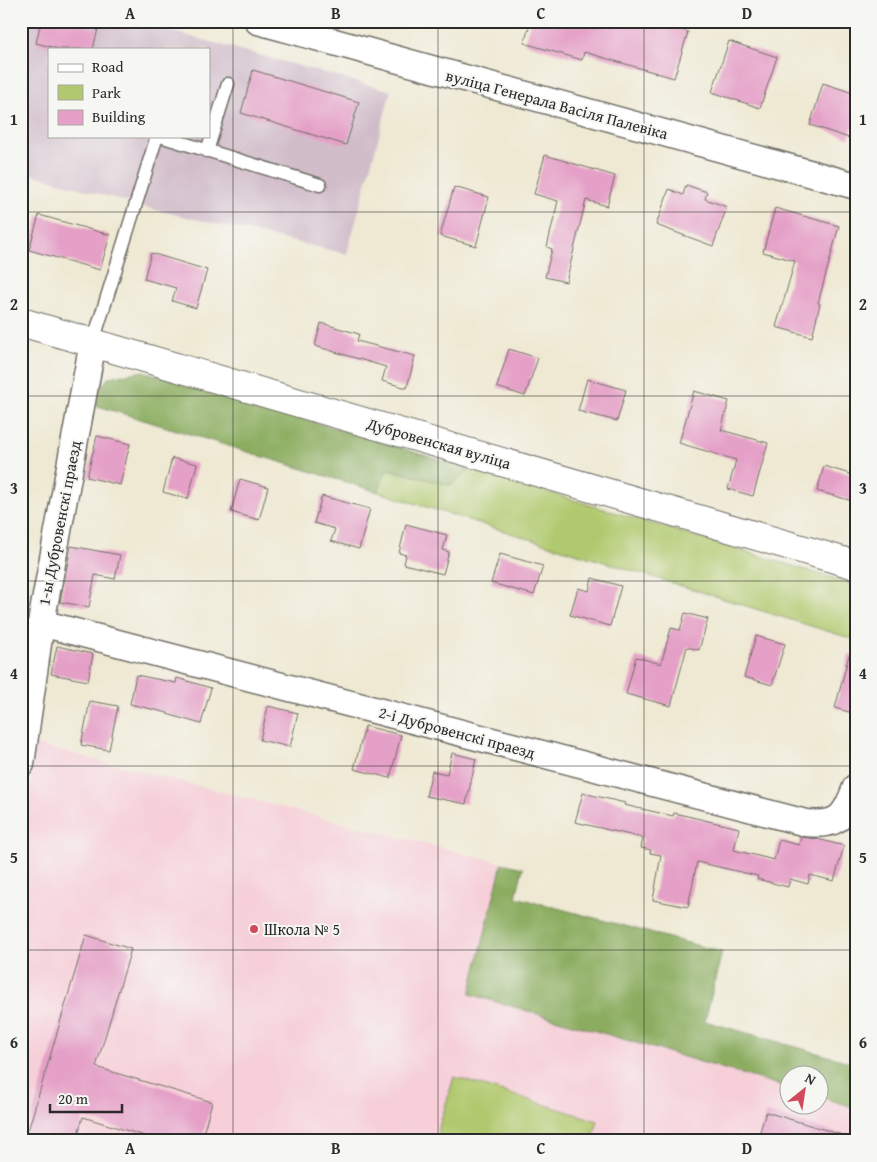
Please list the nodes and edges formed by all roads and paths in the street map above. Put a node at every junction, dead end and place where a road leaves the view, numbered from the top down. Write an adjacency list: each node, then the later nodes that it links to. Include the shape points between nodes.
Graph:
1 (258, 21): 7 (street, вуліца Генерала Васіля Палевіка)
2 (228, 84): 5 (lane)
3 (157, 138): 9 (lane)
4 (165, 138): 5 (lane)
5 (207, 151): 6 (lane)
6 (320, 184)
7 (856, 186)
8 (21, 322): 9 (main road, Дубровенская вуліца)
9 (93, 342): 10 (main road, Дубровенская вуліца); 11 (street, 1-ы Дубровенскі праезд)
10 (856, 565)
11 (40, 623): 12 (street, 1-ы Дубровенскі праезд); 13 (street, 2-і Дубровенскі праезд, via 806,823 822,825 834,822 843,814)
12 (21, 764)
13 (856, 787)

